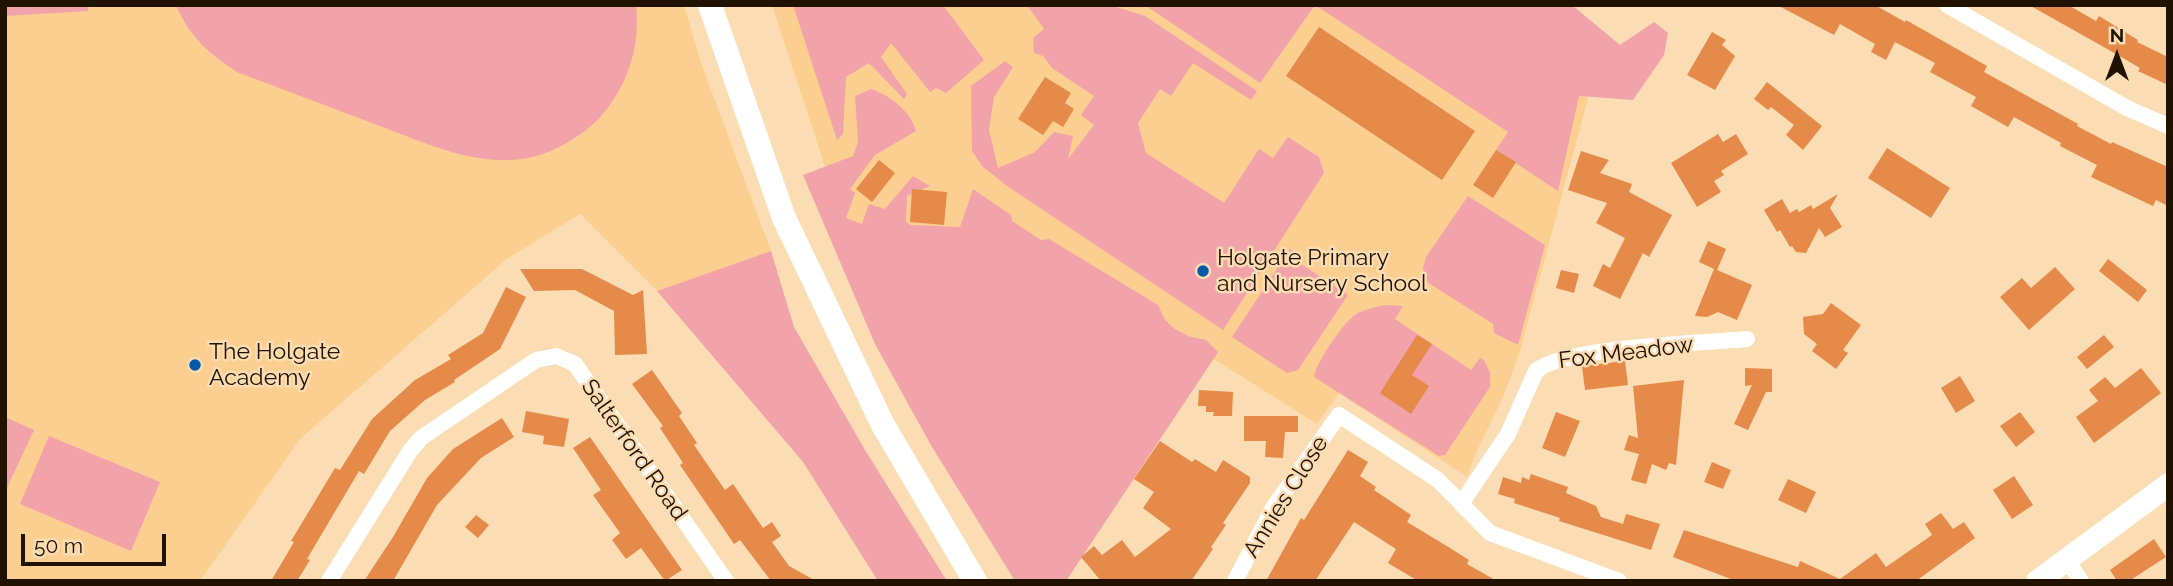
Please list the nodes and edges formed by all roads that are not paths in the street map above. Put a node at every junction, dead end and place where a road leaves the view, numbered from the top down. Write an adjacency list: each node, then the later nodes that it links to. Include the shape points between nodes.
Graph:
1 (710, 5): 10 (main road, via 784,218 883,425)
2 (1947, 5): 3 (street, via 2127,108)
3 (2168, 126)
4 (1747, 339): 6 (street, Fox Meadow, via 1585,353 1544,364 1536,371 1508,434)
5 (2168, 485): 7 (main road)
6 (1461, 504): 11 (street, Annies Close, via 1428,472 1339,415 1273,508); 12 (street, via 1490,533)
7 (2067, 560): 13 (main road); 14 (street)
8 (329, 581): 9 (street, Salterford Road, via 421,438 536,360 556,356 575,364)
9 (726, 581)
10 (975, 581)
11 (1235, 581)
12 (1619, 581)
13 (2038, 581)
14 (2081, 581)

